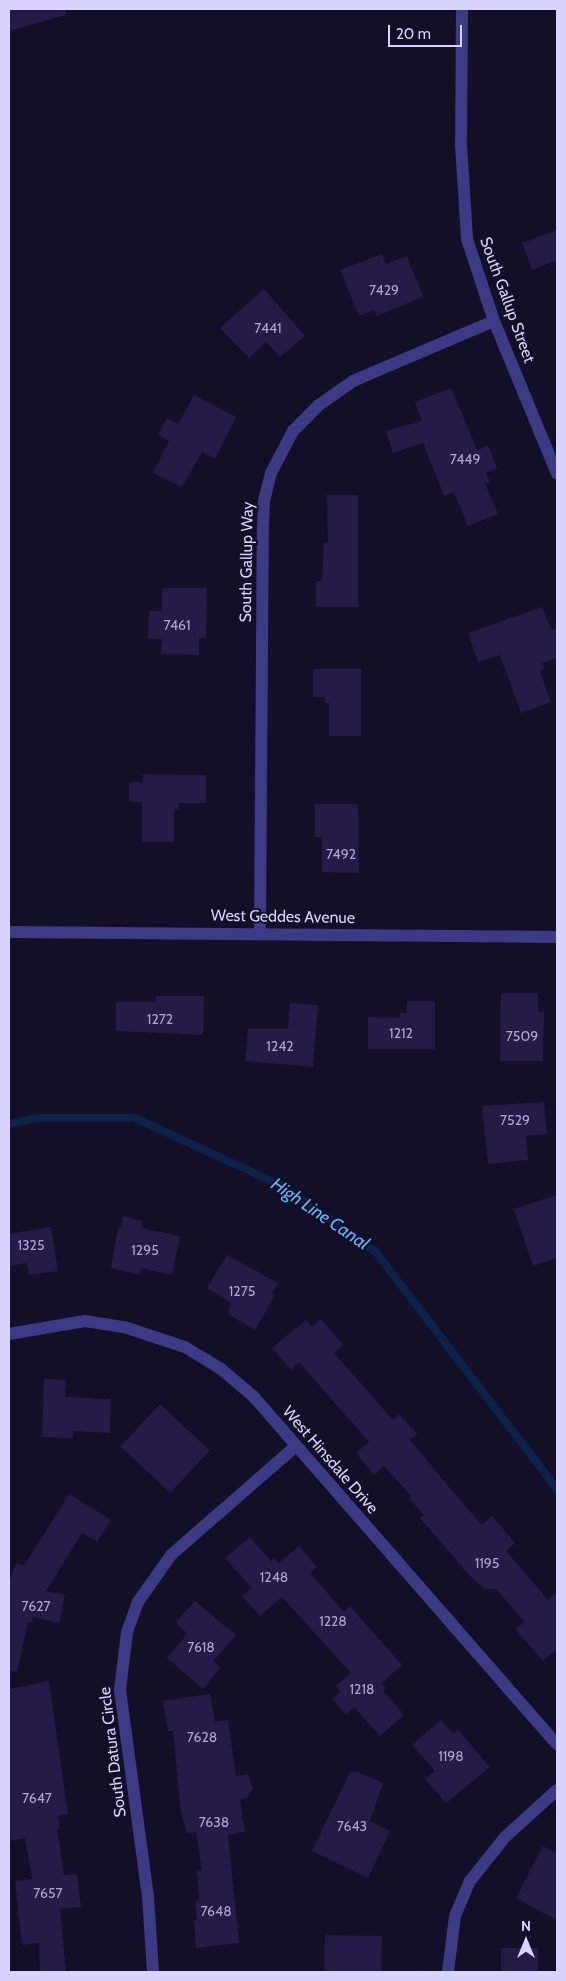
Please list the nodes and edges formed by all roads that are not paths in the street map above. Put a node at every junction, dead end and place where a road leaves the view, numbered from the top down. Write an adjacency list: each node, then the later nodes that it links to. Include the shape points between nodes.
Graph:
1 (462, 9): 2 (street, South Gallup Street, via 463,212 467,239)
2 (494, 321): 3 (street, South Gallup Street); 5 (street, South Gallup Way, via 353,381 319,405 293,431 271,472 264,501 263,527)
3 (557, 474)
4 (9, 932): 5 (street, West Geddes Avenue)
5 (260, 932): 6 (street, West Geddes Avenue)
6 (557, 937)
7 (9, 1334): 8 (street, West Hinsdale Drive, via 85,1321 157,1336 185,1347 221,1369 253,1396)
8 (296, 1446): 9 (street, West Hinsdale Drive); 11 (street, South Datura Circle, via 171,1555 138,1602 127,1632 120,1690 148,1896)
9 (557, 1744)
10 (557, 1790): 12 (street, via 491,1852 470,1881 455,1916)
11 (153, 1972)
12 (448, 1972)

